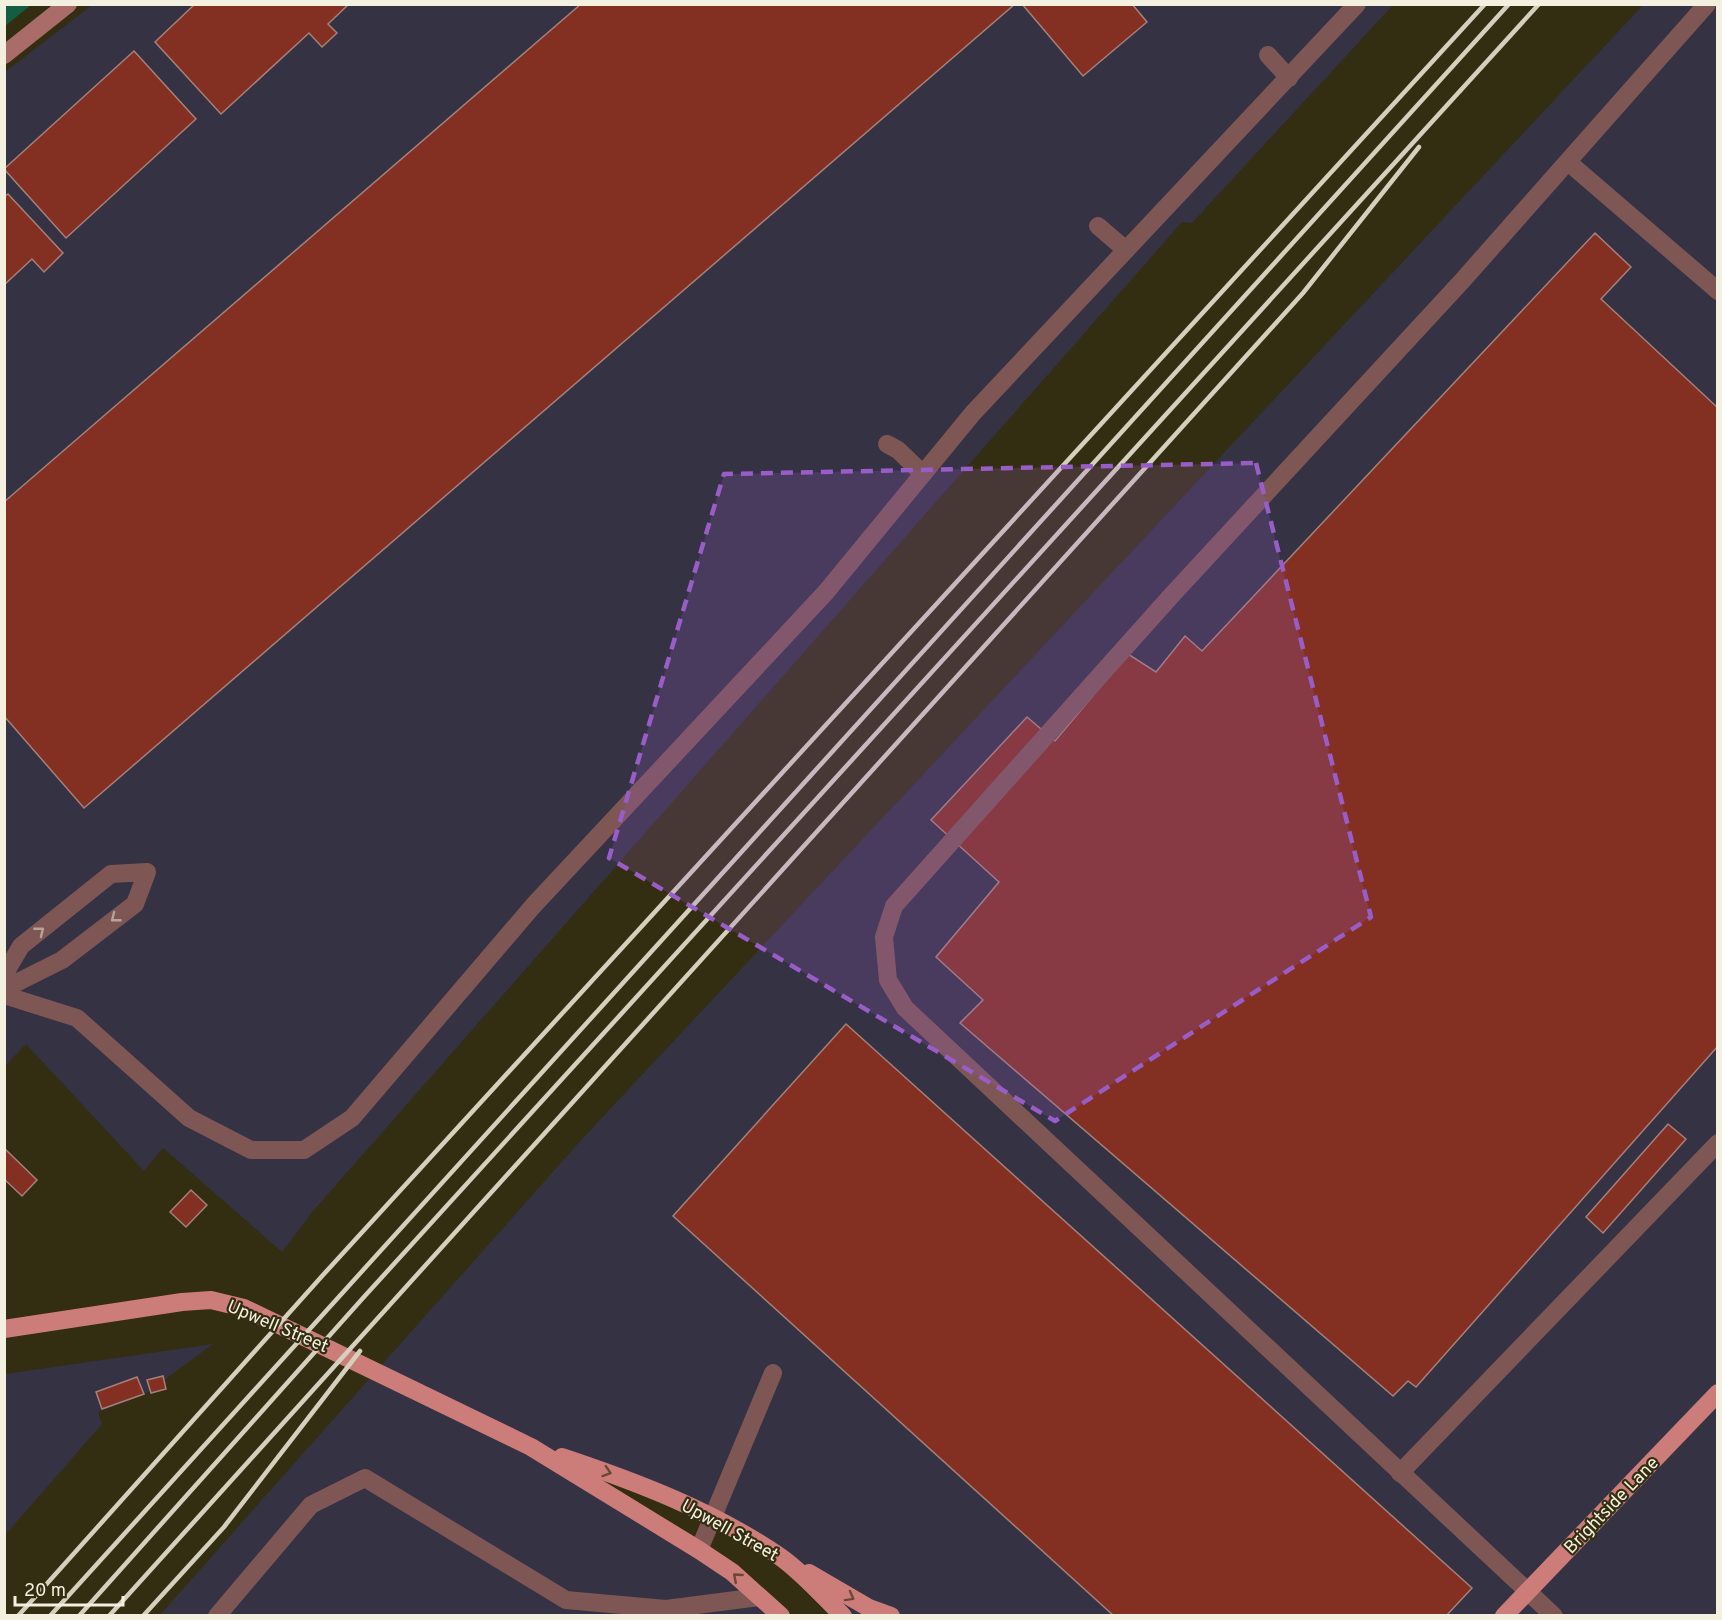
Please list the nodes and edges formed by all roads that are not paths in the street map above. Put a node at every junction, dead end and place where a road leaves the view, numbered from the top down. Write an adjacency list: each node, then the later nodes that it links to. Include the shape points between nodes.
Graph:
1 (68, 4): 4 (main road)
2 (1707, 4): 7 (lane)
3 (1347, 8): 6 (lane)
4 (4, 55)
5 (1268, 55): 6 (lane)
6 (1289, 78): 9 (lane)
7 (1568, 162): 10 (lane); 21 (lane, via 894,906 884,938 888,980 905,1008)
8 (1098, 226): 9 (lane)
9 (1126, 250): 12 (lane, via 973,412)
10 (1718, 291)
11 (887, 444): 12 (lane)
12 (923, 474): 15 (lane, via 826,592 532,906 352,1118 304,1150 251,1150 189,1118 77,1018)
13 (4, 975): 14 (lane, one-way to 14, via 21,946 111,874 147,872 135,904 62,960)
14 (4, 989)
15 (4, 995)
16 (1718, 1143): 21 (lane)
17 (4, 1329): 20 (main road, Upwell Street, via 182,1302 231,1303)
18 (773, 1374): 22 (lane)
19 (1718, 1393): 25 (main road, Brightside Lane)
20 (531, 1447): 22 (main road, Upwell Street, one-way to 22, via 626,1478); 23 (main road, Upwell Street)
21 (1400, 1473): 25 (lane)
22 (712, 1519): 23 (lane); 24 (main road, Upwell Street)
23 (699, 1550): 26 (main road, Upwell Street, one-way to 23, via 732,1572)
24 (782, 1557): 29 (main road, Upwell Street); 30 (main road, one-way to 30, via 869,1608)
25 (1528, 1591): 31 (main road, Brightside Lane); 32 (lane)
26 (759, 1597): 27 (lane, via 666,1609 567,1600 365,1478 311,1505); 28 (main road, Upwell Street)
27 (217, 1616)
28 (781, 1616)
29 (843, 1616)
30 (891, 1616)
31 (1503, 1616)
32 (1554, 1616)

